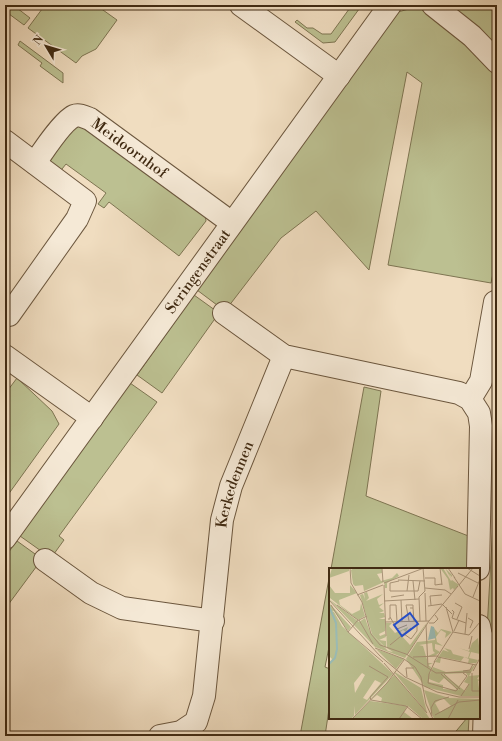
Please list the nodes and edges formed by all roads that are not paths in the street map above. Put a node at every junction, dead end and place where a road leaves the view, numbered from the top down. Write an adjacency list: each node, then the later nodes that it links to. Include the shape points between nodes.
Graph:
1 (242, 5): 5 (street)
2 (390, 5): 5 (street, Seringenstraat)
3 (433, 5): 4 (street, via 472,36)
4 (497, 62)
5 (339, 76): 8 (street, Seringenstraat)
6 (5, 141): 7 (street)
7 (35, 162): 8 (street, Meidoornhof, via 65,123 75,115 82,116 90,119); 11 (street, via 85,201 77,219)
8 (232, 223): 15 (street, Seringenstraat)
9 (495, 302): 14 (street, via 481,381)
10 (224, 313): 12 (street)
11 (9, 315)
12 (284, 356): 14 (street, via 459,393); 19 (street, Kerkedennen, via 231,486 222,520)
13 (8, 365): 15 (street)
14 (470, 399): 18 (street, via 479,413 481,426)
15 (92, 418): 16 (street, Seringenstraat)
16 (5, 538)
17 (45, 560): 19 (street, via 90,593 122,608)
18 (478, 568)
19 (213, 620): 22 (street, Kerkedennen, via 204,696 196,722 181,732)
20 (480, 631): 21 (street)
21 (493, 650): 23 (street, via 486,670)
22 (160, 736)
23 (484, 736)

